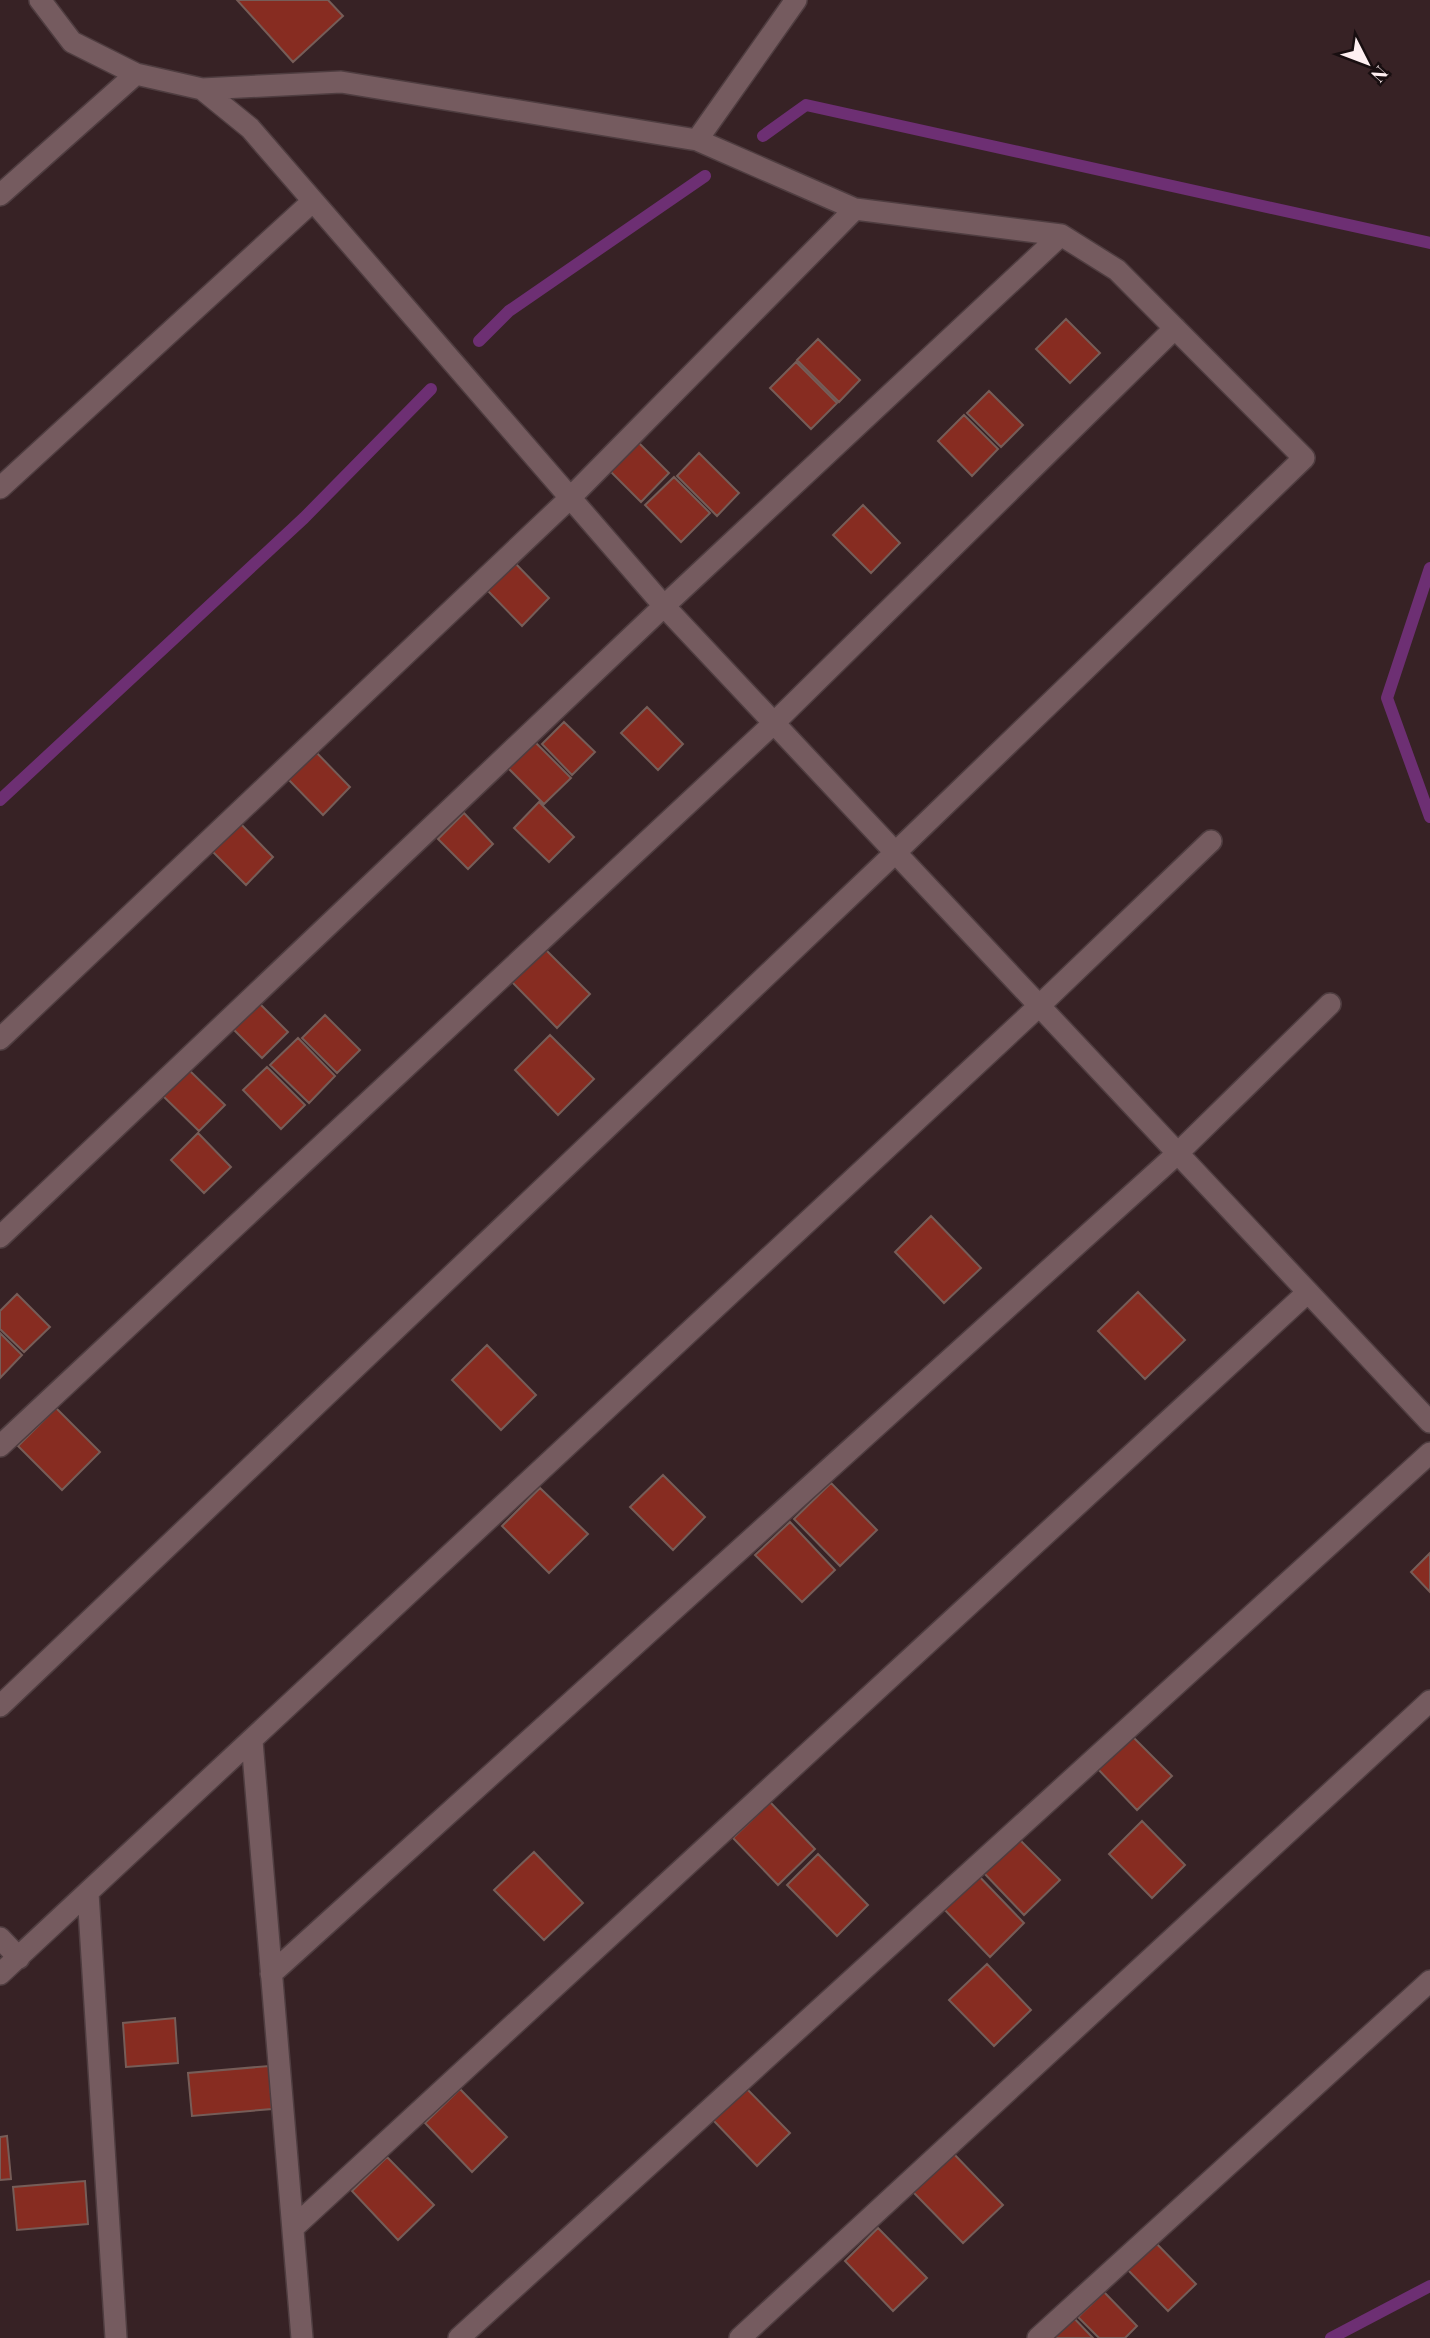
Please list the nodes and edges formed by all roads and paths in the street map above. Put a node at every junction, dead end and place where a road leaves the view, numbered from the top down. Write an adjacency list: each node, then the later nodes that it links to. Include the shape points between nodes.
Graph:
1 (40, 0): 3 (street, via 72,42)
2 (796, 0): 5 (street)
3 (136, 74): 4 (street); 6 (street)
4 (202, 89): 5 (street, via 341,82); 7 (street, via 250,128)
5 (697, 140): 8 (street)
6 (0, 195)
7 (313, 201): 11 (street); 12 (street)
8 (855, 209): 9 (street); 12 (street)
9 (1061, 235): 10 (street, via 1117,270); 13 (street)
10 (1175, 328): 14 (street); 16 (street, via 1304,458)
11 (0, 488)
12 (570, 498): 13 (street); 19 (street)
13 (664, 606): 14 (street); 21 (street)
14 (774, 723): 16 (street); 24 (street)
15 (1211, 841): 18 (street)
16 (895, 853): 18 (street); 27 (street)
17 (1330, 1004): 20 (street)
18 (1040, 1006): 20 (street); 28 (street)
19 (0, 1039)
20 (1178, 1153): 22 (street); 33 (street)
21 (0, 1237)
22 (1308, 1292): 23 (street); 35 (street)
23 (1430, 1422)
24 (0, 1446)
25 (1430, 1453): 38 (street)
26 (1430, 1700): 39 (street)
27 (0, 1706)
28 (252, 1741): 29 (street); 33 (street)
29 (88, 1893): 31 (street); 36 (street)
30 (0, 1938): 31 (street)
31 (19, 1958): 32 (street)
32 (0, 1974)
33 (271, 1974): 35 (street)
34 (1430, 1981): 40 (street)
35 (293, 2228): 37 (street)
36 (116, 2338)
37 (302, 2338)
38 (459, 2338)
39 (740, 2338)
40 (1038, 2338)

